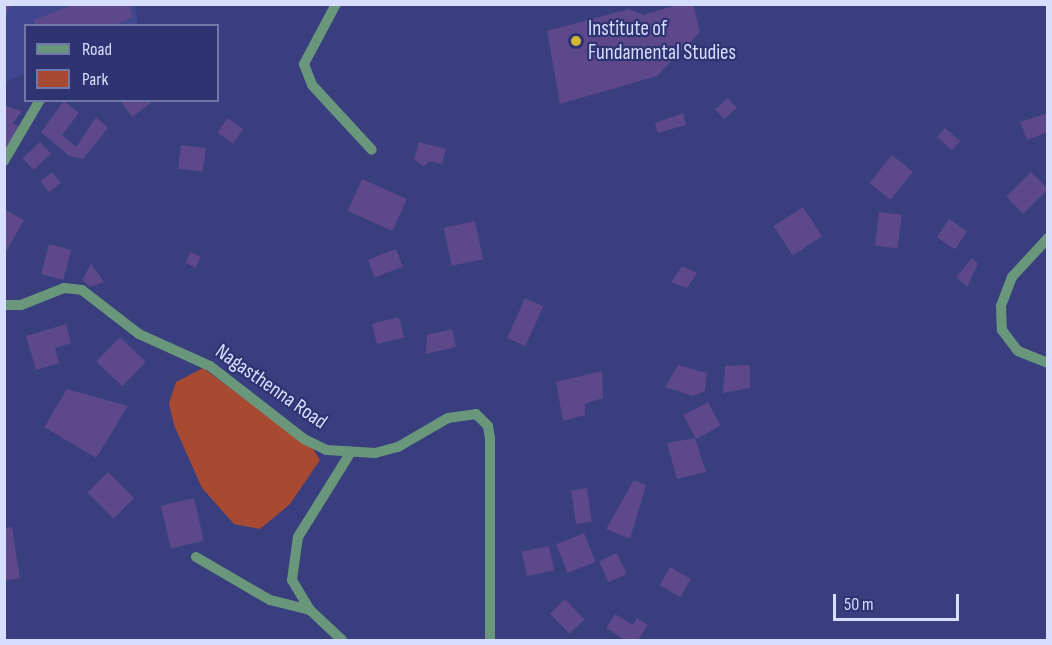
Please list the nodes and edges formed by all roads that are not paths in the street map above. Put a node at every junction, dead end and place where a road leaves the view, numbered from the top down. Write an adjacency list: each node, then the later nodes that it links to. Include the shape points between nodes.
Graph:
1 (336, 4): 3 (street, via 304,64 312,85)
2 (39, 102): 4 (street)
3 (372, 150)
4 (4, 161)
5 (1047, 238): 7 (street, via 1012,277 1000,306 1002,330 1018,351)
6 (4, 305): 8 (street, Nagasthenna Road, via 21,305 64,288 82,290 139,334 210,366 304,439)
7 (1047, 363)
8 (348, 455): 10 (street, via 298,537 292,580); 12 (street, Nagasthenna Road, via 398,447 462,413 476,414 488,426)
9 (196, 557): 10 (street, via 270,600)
10 (310, 610): 11 (street)
11 (342, 640)
12 (490, 640)

